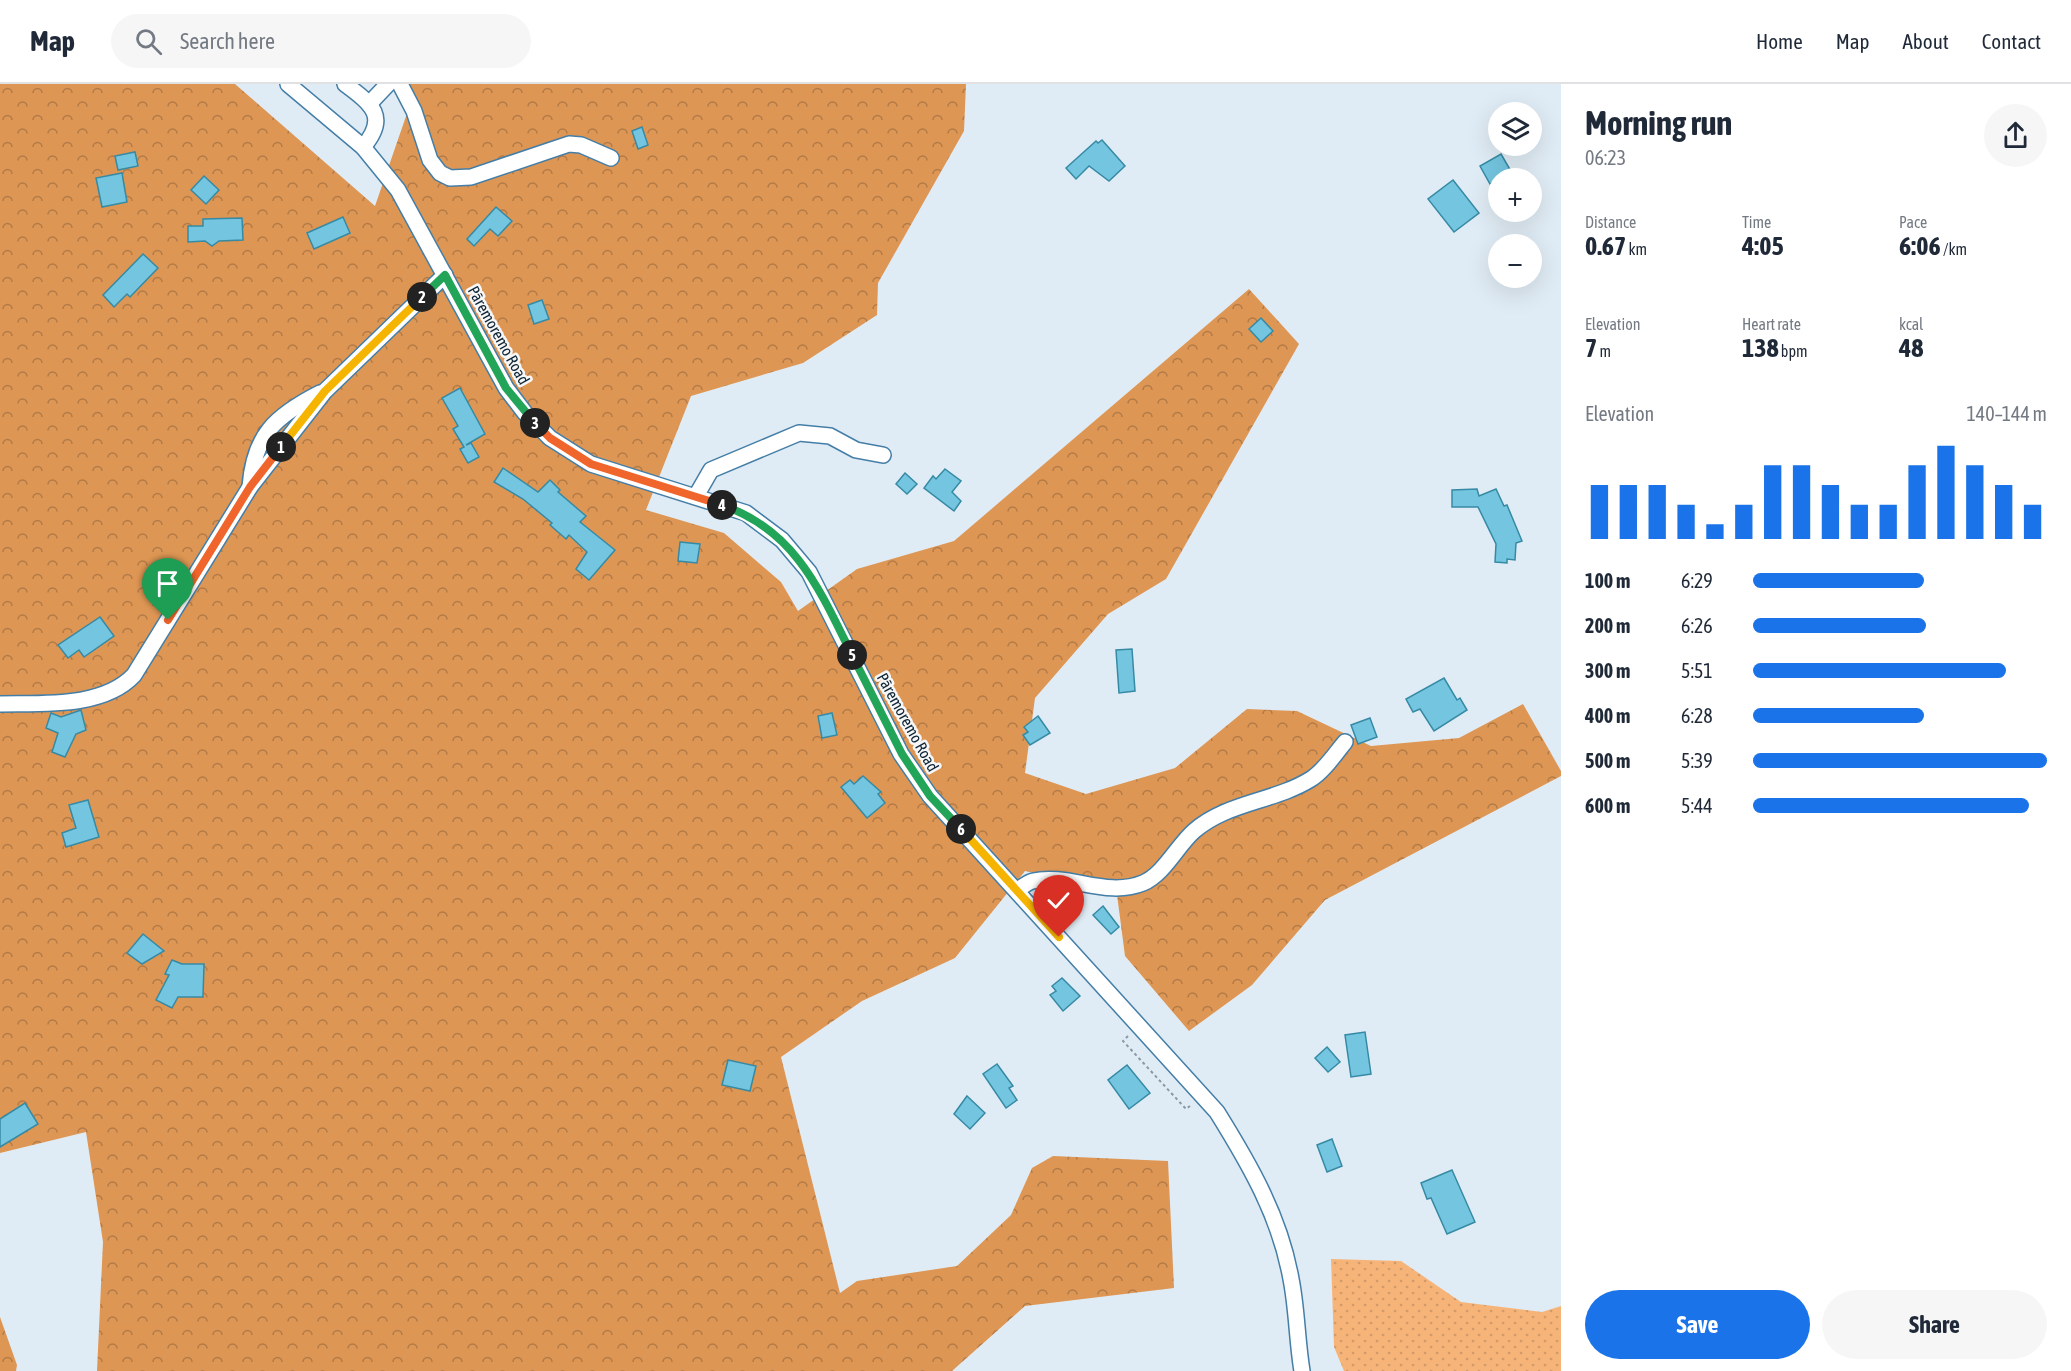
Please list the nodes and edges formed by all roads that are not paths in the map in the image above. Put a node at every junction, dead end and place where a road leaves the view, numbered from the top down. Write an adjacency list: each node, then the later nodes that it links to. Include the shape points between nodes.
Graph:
1 (288, 84): 6 (street, Pāremoremo Road)
2 (345, 84): 5 (street)
3 (388, 84): 5 (street)
4 (400, 84): 7 (street, via 414,111 430,160 450,178 471,177 569,144)
5 (369, 104): 6 (street, via 377,126)
6 (363, 147): 8 (street, Pāremoremo Road, via 398,190)
7 (611, 158)
8 (445, 275): 10 (street, Pāremoremo Road, via 506,388 550,438 591,464); 11 (street, via 325,391 250,487 125,684 105,695)
9 (883, 454): 10 (street, via 856,450 830,436 799,433 711,470)
10 (696, 496): 13 (street, Pāremoremo Road, via 746,513 783,540 810,572 902,754 930,796)
11 (0, 704)
12 (1346, 742): 13 (street, via 1312,779 1217,815 1194,831 1154,877 1142,884 1094,887 1032,881)
13 (1018, 891): 14 (street, Pāremoremo Road, via 1216,1112 1247,1160 1269,1203 1291,1280)
14 (1302, 1371)

